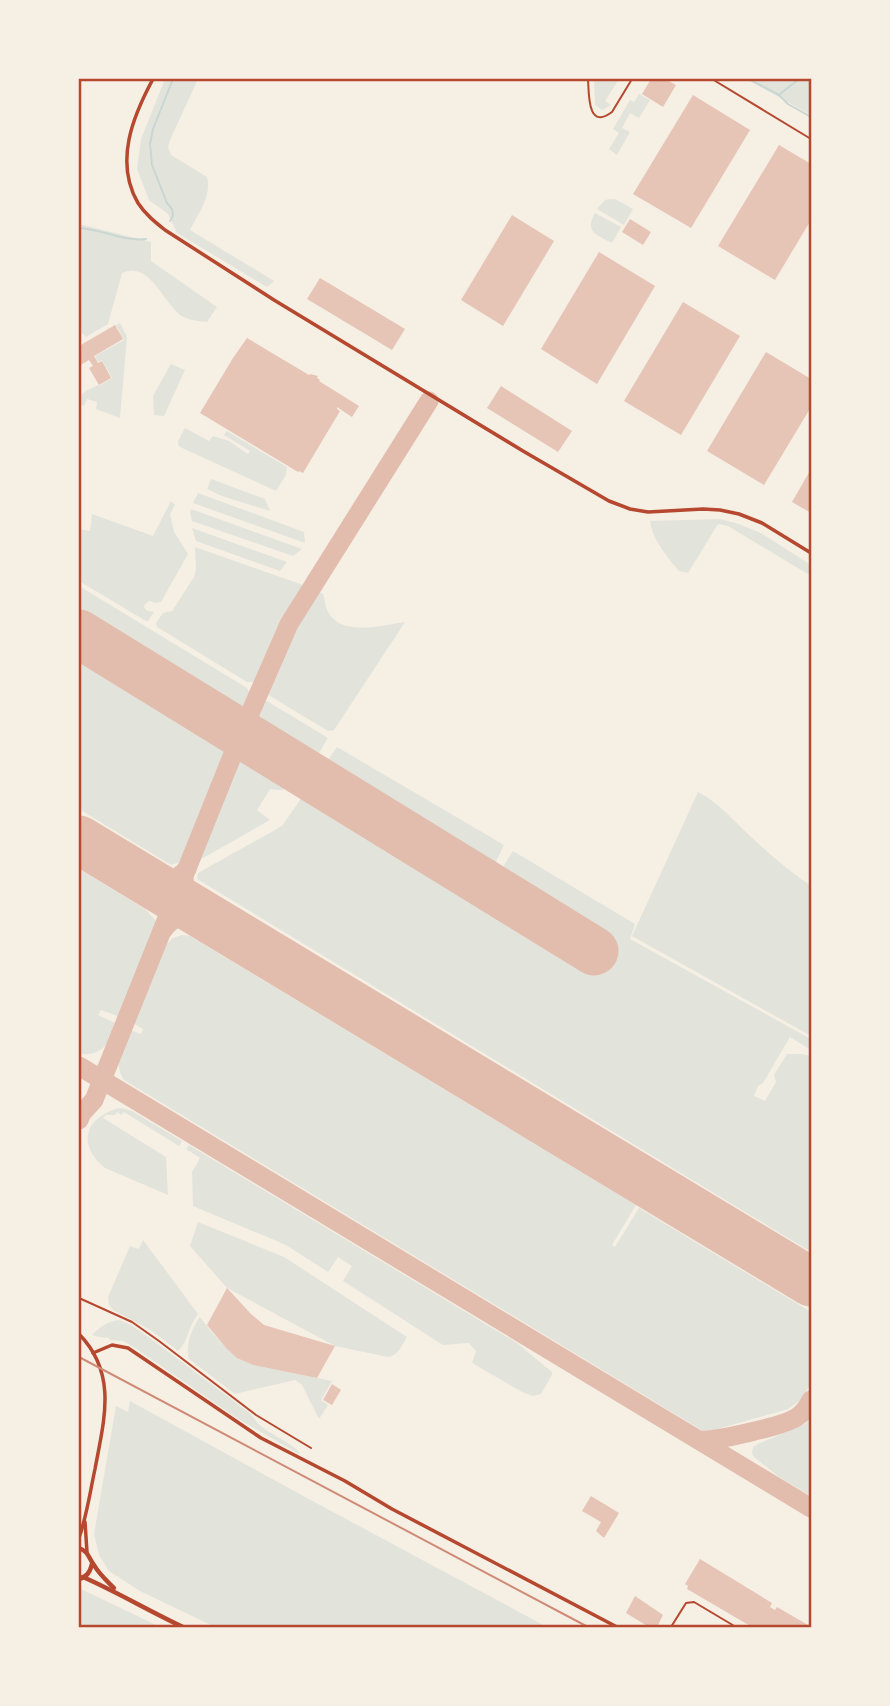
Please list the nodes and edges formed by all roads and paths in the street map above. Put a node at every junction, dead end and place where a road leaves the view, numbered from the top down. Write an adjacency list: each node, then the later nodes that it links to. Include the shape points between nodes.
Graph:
1 (153, 79): 6 (street, via 130,131 127,156 138,202 165,230 609,501 648,512 703,509 739,514)
2 (588, 79): 3 (lane, via 591,109 603,117 612,112)
3 (632, 79)
4 (712, 79): 5 (lane)
5 (811, 139)
6 (811, 553)
7 (79, 1298): 10 (lane, via 132,1322 256,1415)
8 (79, 1334): 9 (street)
9 (93, 1353): 11 (street, via 106,1393); 19 (street, via 112,1345 128,1348 238,1424)
10 (312, 1448)
11 (85, 1520): 12 (street); 14 (street)
12 (79, 1538)
13 (79, 1548): 14 (main road)
14 (87, 1552): 15 (main road)
15 (92, 1563): 16 (main road); 17 (main road)
16 (81, 1578): 17 (main road)
17 (116, 1592): 18 (main road)
18 (183, 1627)
19 (617, 1627)
20 (671, 1627): 21 (lane, via 686,1602 694,1602)
21 (736, 1627)

